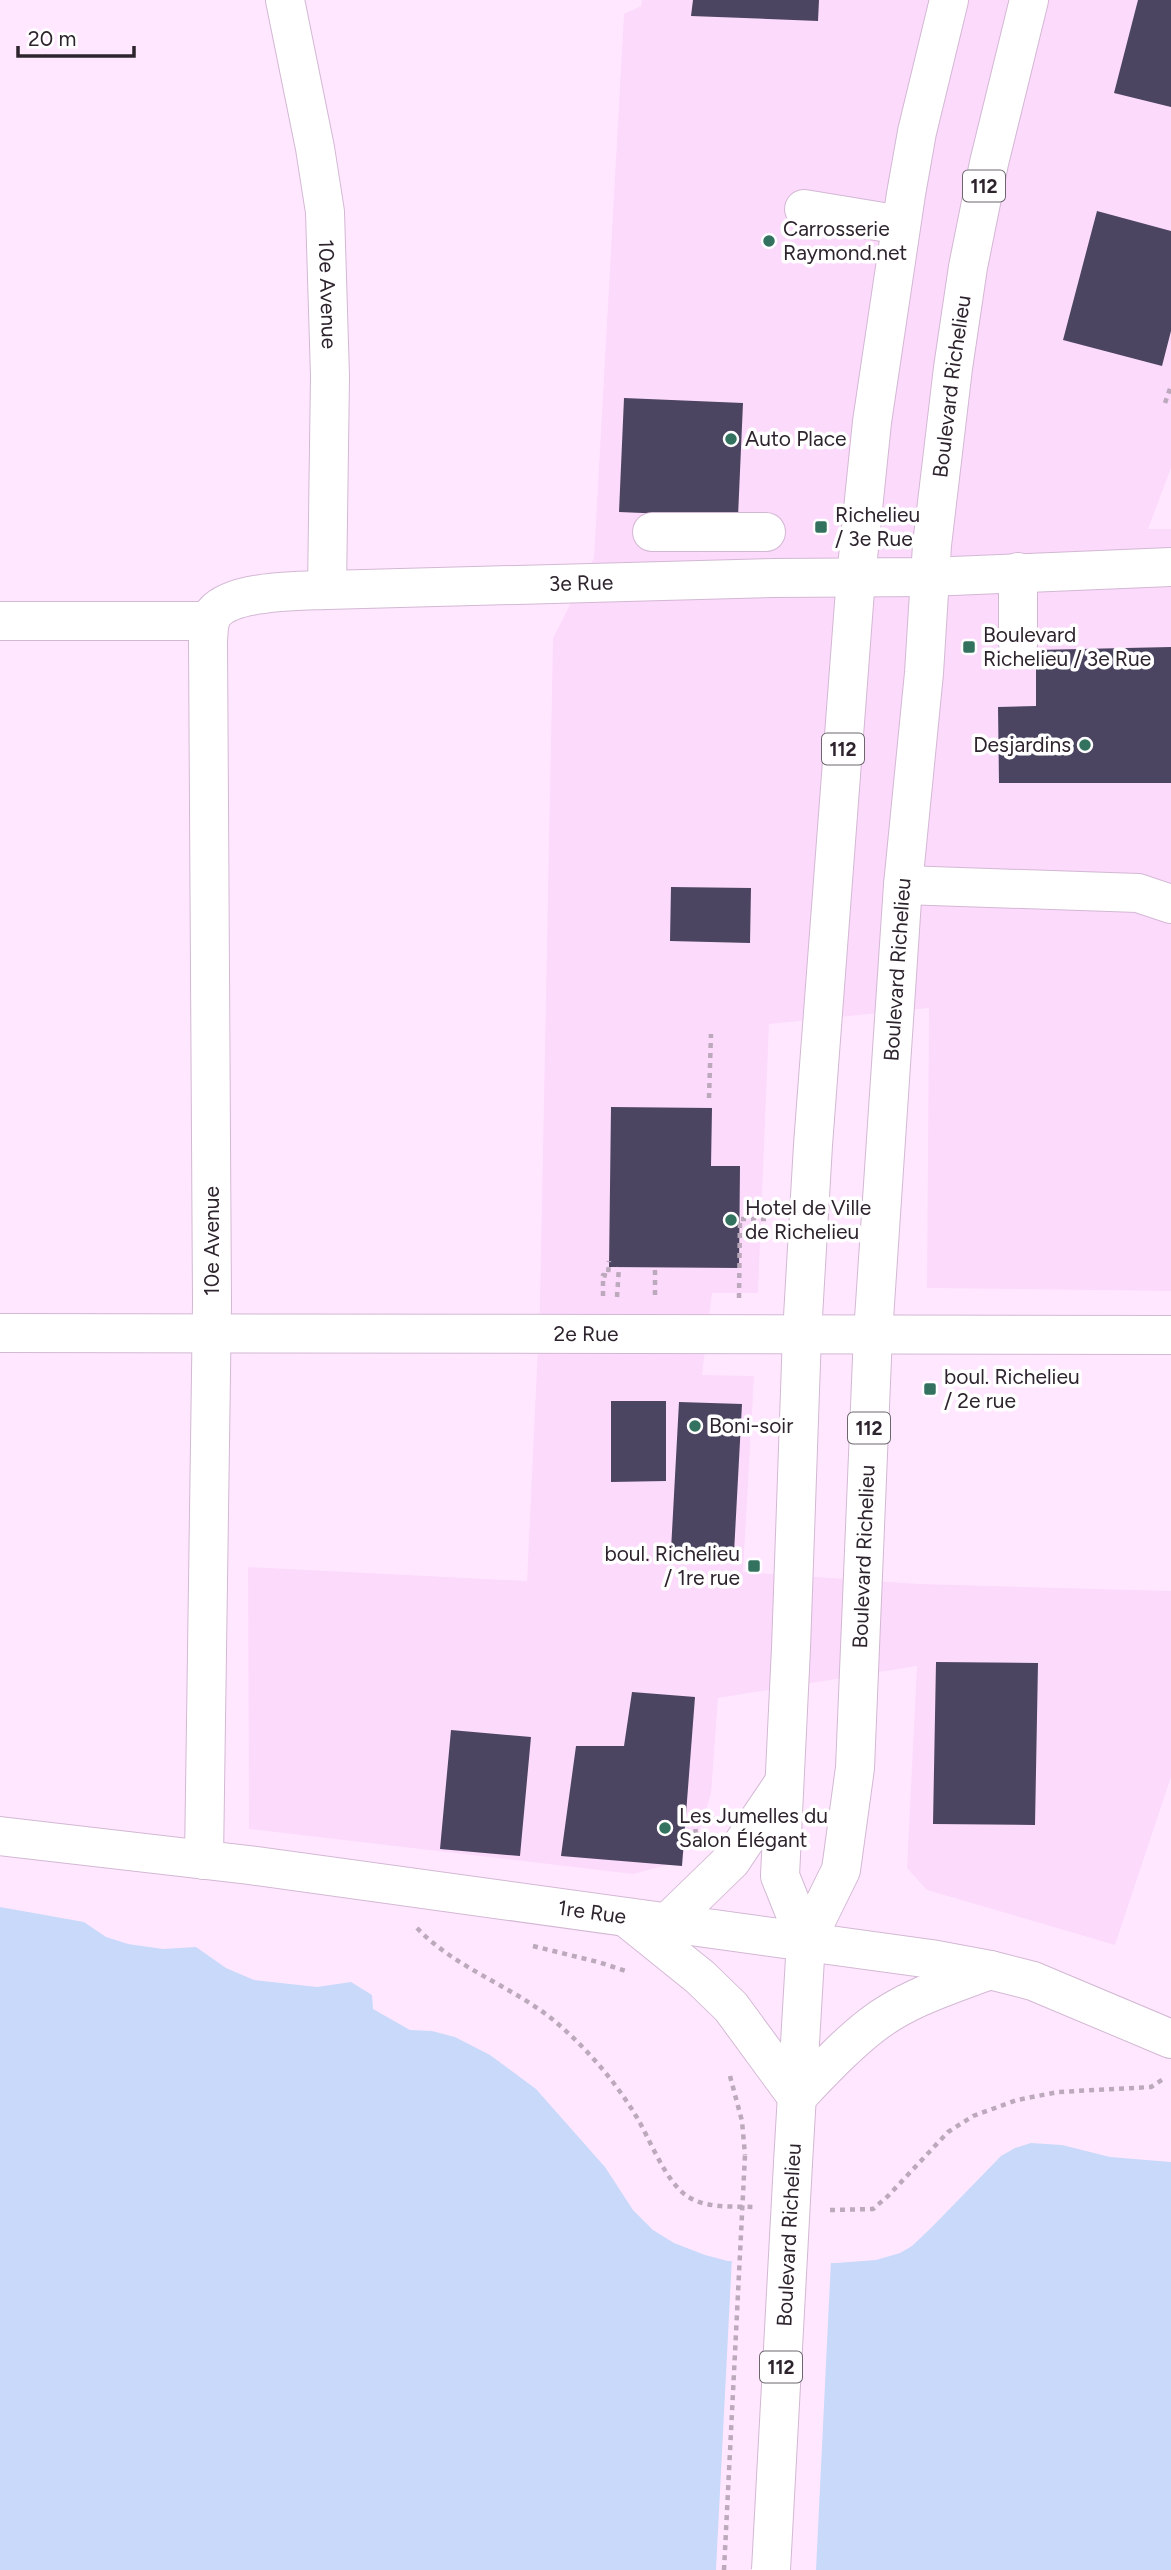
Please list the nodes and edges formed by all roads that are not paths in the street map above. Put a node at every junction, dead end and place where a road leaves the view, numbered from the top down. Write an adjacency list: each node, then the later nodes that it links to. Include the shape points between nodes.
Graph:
1 (285, 0): 12 (street, 10e Avenue, via 326,221)
2 (949, 0): 5 (street, Boulevard Richelieu / 112, via 917,132)
3 (1028, 0): 10 (street, Boulevard Richelieu / 112, via 968,267)
4 (804, 209): 5 (street)
5 (901, 225): 9 (street, Boulevard Richelieu / 112, via 872,422)
6 (766, 531): 11 (street, via 652,523)
7 (1171, 567): 8 (street, 3e Rue)
8 (1018, 572): 10 (street, 3e Rue); 15 (street)
9 (856, 577): 10 (street, 3e Rue); 11 (street, 3e Rue); 20 (street, Boulevard Richelieu / 112)
10 (929, 577): 16 (street, Boulevard Richelieu / 112)
11 (651, 582): 12 (street, 3e Rue)
12 (327, 590): 14 (street, 3e Rue, via 239,599 220,608)
13 (0, 621): 14 (street)
14 (210, 621): 19 (street, 10e Avenue)
15 (1018, 644)
16 (904, 885): 17 (street, via 1138,893); 21 (street, Boulevard Richelieu / 112)
17 (1171, 904)
18 (0, 1333): 19 (street, 2e Rue)
19 (212, 1333): 20 (street, 2e Rue); 25 (street, 10e Avenue)
20 (802, 1334): 21 (street, 2e Rue); 23 (street, Boulevard Richelieu / 112)
21 (873, 1335): 22 (street, 2e Rue); 28 (street, Boulevard Richelieu / 112, via 857,1733 847,1842 841,1870)
22 (1171, 1335)
23 (786, 1780): 27 (street, via 731,1861); 28 (street, Boulevard Richelieu / 112, via 780,1876)
24 (0, 1836): 25 (street, 1re Rue)
25 (204, 1860): 26 (street, 1re Rue)
26 (628, 1919): 27 (street, 1re Rue); 31 (street, via 717,1992)
27 (666, 1924): 28 (street, 1re Rue)
28 (806, 1941): 29 (street, 1re Rue); 31 (street, Boulevard Richelieu / 112)
29 (990, 1970): 30 (street, 1re Rue, via 1051,1987); 31 (street, via 887,2014)
30 (1171, 2039)
31 (797, 2096): 32 (street, Boulevard Richelieu / 112, bridge)
32 (771, 2570)

